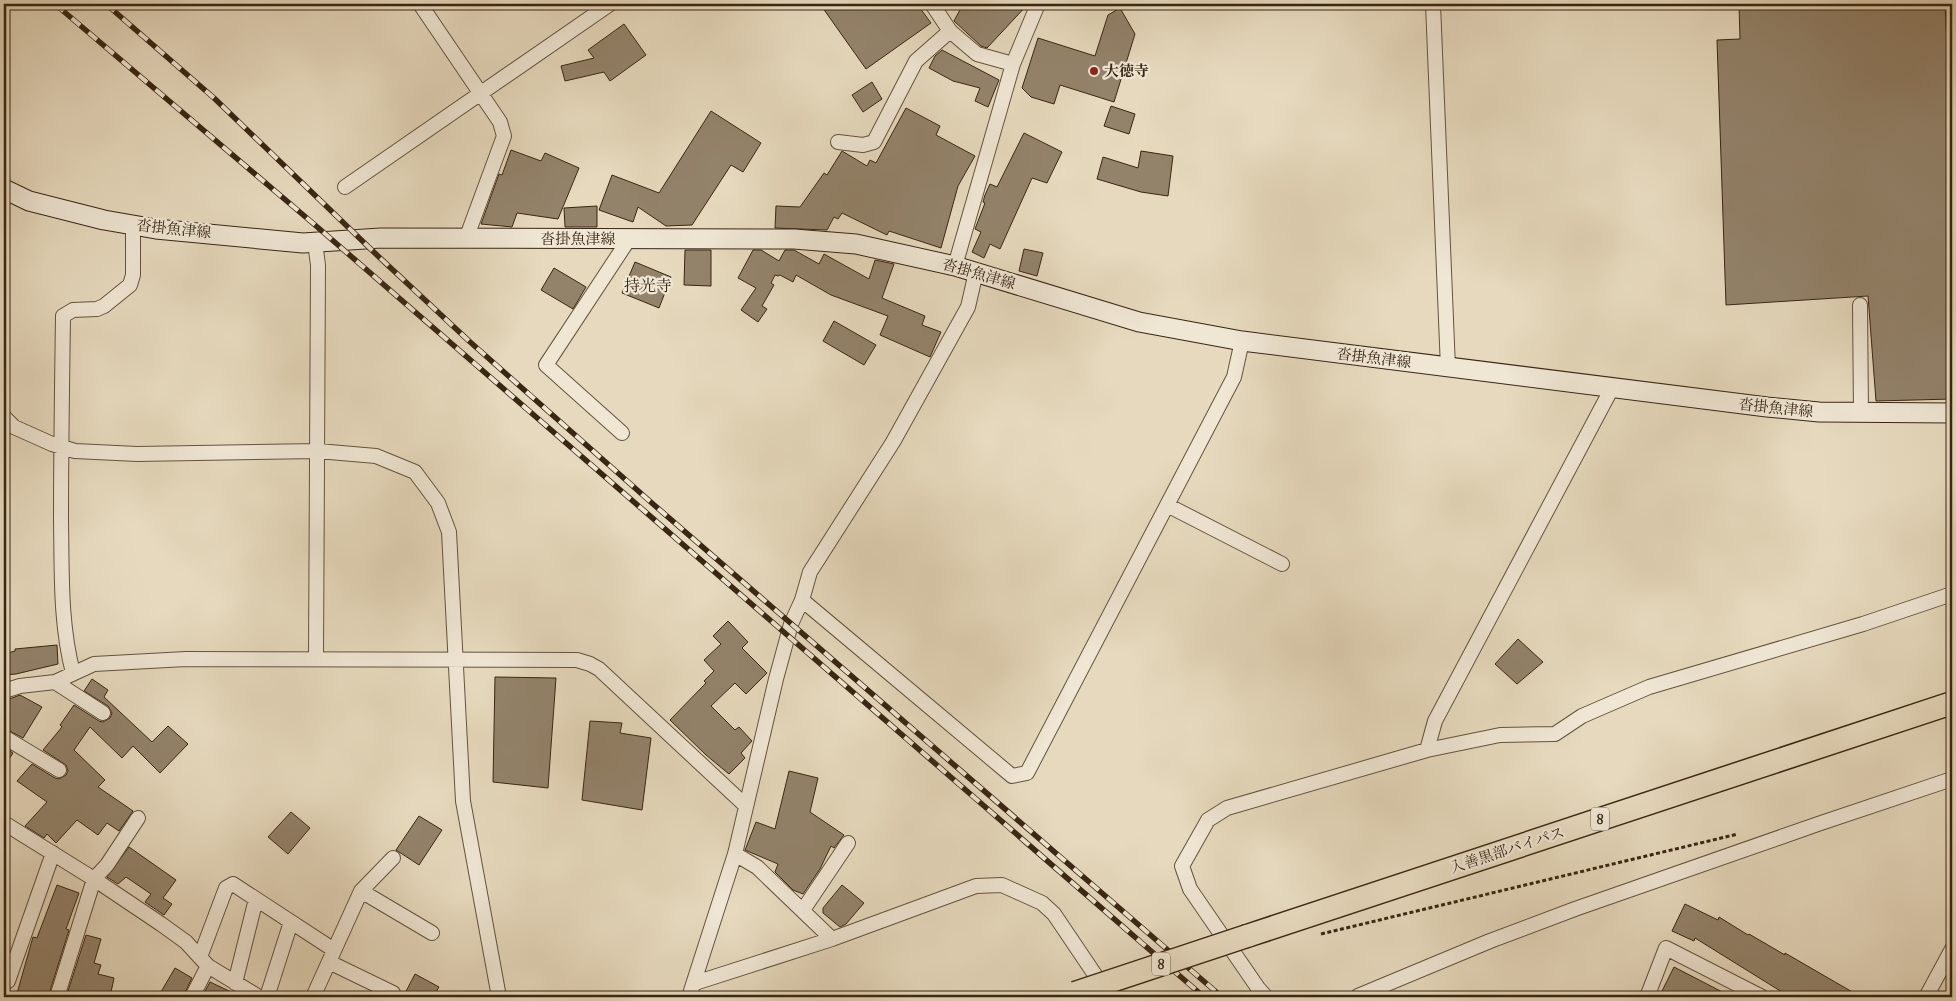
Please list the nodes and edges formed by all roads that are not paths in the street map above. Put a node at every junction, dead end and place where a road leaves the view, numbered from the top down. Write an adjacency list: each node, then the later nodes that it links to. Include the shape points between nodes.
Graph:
1 (420, 4): 8 (street)
2 (610, 4): 8 (street)
3 (932, 4): 6 (street)
4 (1038, 4): 7 (street)
5 (1433, 4): 20 (street)
6 (950, 31): 7 (street, via 977,54); 9 (street, via 916,61 874,142 863,145)
7 (1013, 64): 16 (street)
8 (480, 93): 10 (street); 13 (street, via 500,122 504,136)
9 (838, 142)
10 (345, 187)
11 (4, 189): 12 (main road, 沓掛魚津線, via 29,201)
12 (133, 225): 15 (main road, 沓掛魚津線); 26 (street, via 130,285 104,306 73,310 64,316)
13 (466, 239): 14 (main road, 沓掛魚津線); 15 (main road, 沓掛魚津線, via 381,238)
14 (629, 239): 16 (main road, 沓掛魚津線, via 794,239 856,244); 25 (street, via 546,365)
15 (315, 242): 27 (street, via 318,265)
16 (955, 266): 17 (main road, 沓掛魚津線)
17 (976, 272): 19 (main road, 沓掛魚津線, via 1139,322); 31 (street, via 968,307 893,442 810,572)
18 (1860, 305): 22 (street)
19 (1242, 342): 20 (main road, 沓掛魚津線); 28 (street, via 1234,377)
20 (1448, 368): 21 (main road, 沓掛魚津線)
21 (1612, 388): 22 (main road, 沓掛魚津線, via 1767,407); 40 (street, via 1435,721)
22 (1861, 413): 23 (main road, 沓掛魚津線)
23 (1952, 413)
24 (4, 418): 26 (street, via 14,427)
25 (622, 433)
26 (61, 446): 27 (street, via 75,451 137,454); 34 (street, via 62,607)
27 (318, 451): 32 (street); 33 (street, via 376,456 415,472 438,502 449,532)
28 (1167, 505): 29 (street); 31 (street, via 1027,773 1012,776)
29 (1282, 564)
30 (1952, 594): 40 (street, via 1649,687 1582,716 1555,734 1500,735)
31 (802, 600): 43 (street, via 791,624 776,679)
32 (316, 658): 33 (street); 34 (street, via 186,659 94,664)
33 (455, 661): 43 (street, via 577,660 590,664); 70 (street, via 462,801)
34 (73, 673): 35 (street)
35 (55, 682): 36 (street); 38 (street)
36 (4, 691)
37 (1952, 703): 64 (highway, 入善黒部バイパス / 8, bridge)
38 (103, 714)
39 (4, 737): 41 (street)
40 (1427, 750): 73 (street, via 1227,808 1208,820 1182,866 1190,889)
41 (59, 770)
42 (1952, 779): 74 (street, via 1575,909)
43 (746, 806): 48 (street)
44 (138, 818): 50 (street)
45 (4, 823): 47 (street)
46 (848, 843): 53 (street)
47 (53, 853): 50 (street); 60 (street, via 8,981)
48 (734, 854): 53 (street, via 757,868); 62 (street)
49 (393, 858): 51 (street)
50 (94, 879): 59 (street, via 186,942); 65 (street)
51 (361, 891): 55 (street); 58 (street)
52 (256, 899): 54 (street); 59 (street, via 233,884 226,888); 61 (street)
53 (803, 910): 56 (street)
54 (291, 922): 58 (street); 68 (street)
55 (432, 932)
56 (832, 939): 62 (street); 72 (street, via 976,886 1002,885 1042,903 1054,914)
57 (1952, 950): 77 (street)
58 (332, 956): 63 (street); 69 (street)
59 (204, 962): 61 (street); 66 (street)
60 (4, 983)
61 (235, 983): 67 (street)
62 (695, 983): 71 (street)
63 (393, 993)
64 (1069, 995)
65 (58, 997)
66 (192, 997)
67 (259, 997)
68 (267, 997)
69 (313, 997)
70 (499, 997)
71 (689, 997)
72 (1110, 997)
73 (1266, 997)
74 (1358, 997)
75 (1647, 997): 76 (street, via 1666,948)
76 (1762, 997)
77 (1926, 997)

